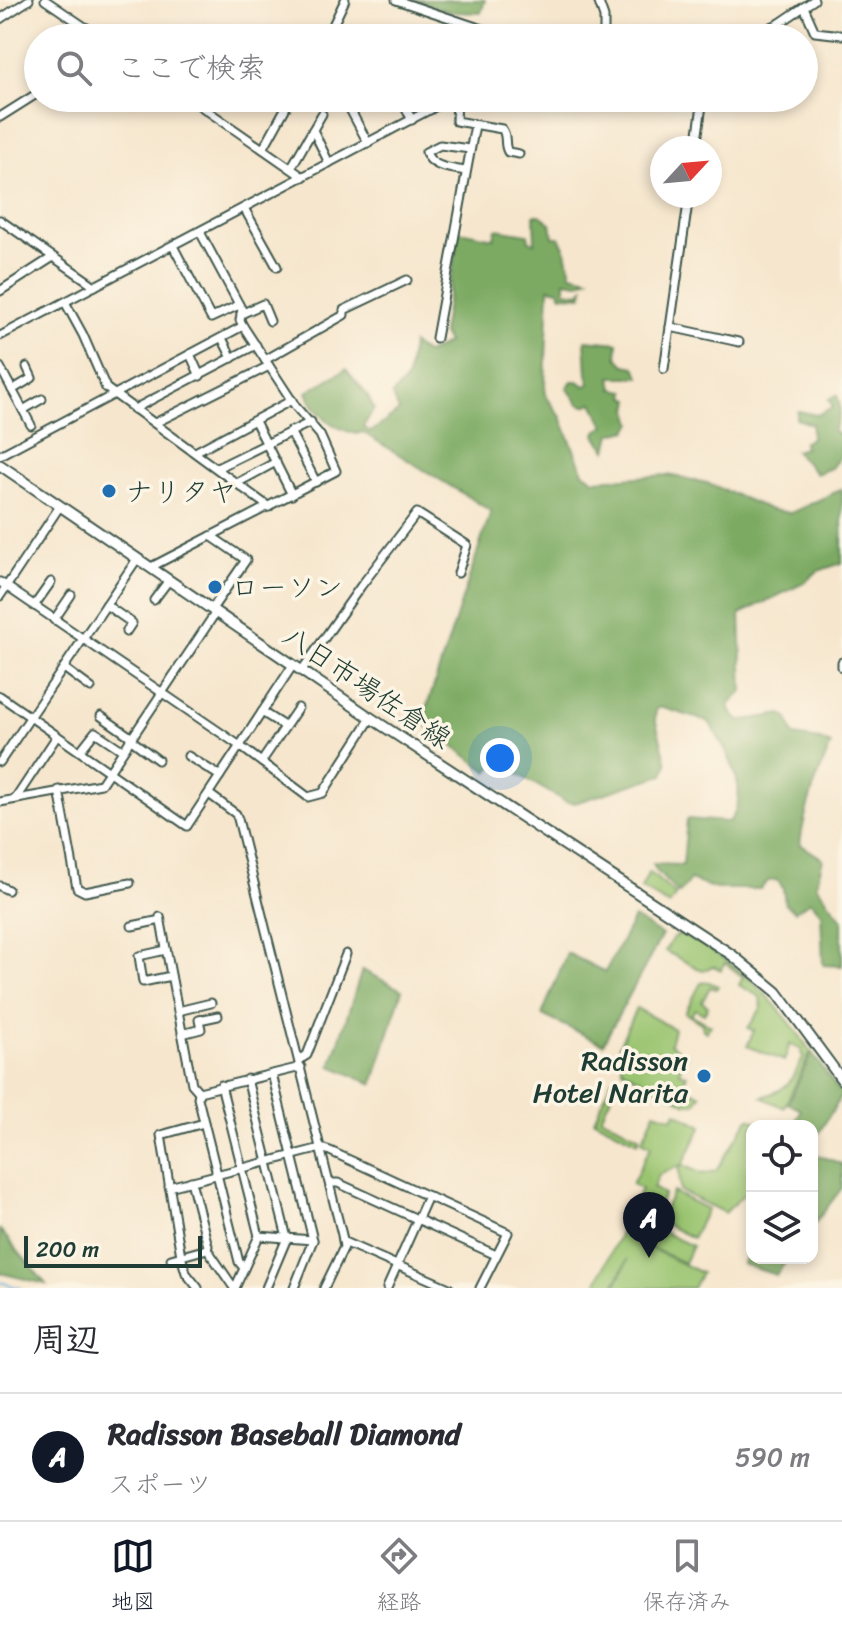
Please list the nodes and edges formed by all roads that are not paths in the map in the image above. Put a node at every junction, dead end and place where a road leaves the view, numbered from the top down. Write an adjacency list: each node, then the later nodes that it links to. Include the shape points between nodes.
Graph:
1 (29, 0): 8 (street)
2 (45, 0): 9 (street)
3 (345, 0): 10 (street)
4 (396, 0): 11 (street)
5 (598, 0): 12 (street)
6 (814, 0): 7 (street)
7 (804, 7): 13 (street); 14 (street)
8 (0, 19)
9 (81, 24)
10 (333, 24)
11 (467, 24)
12 (604, 24)
13 (778, 24)
14 (811, 24)
15 (818, 32): 16 (street)
16 (842, 35)
17 (24, 102): 26 (street)
18 (209, 112): 32 (street)
19 (283, 112): 32 (street)
20 (351, 112): 31 (street)
21 (408, 112): 27 (street)
22 (426, 112): 27 (street)
23 (455, 112): 28 (street, via 455,120)
24 (701, 112): 30 (street)
25 (322, 114): 29 (street)
26 (0, 117)
27 (412, 120): 31 (street)
28 (475, 125): 33 (street); 34 (street, via 502,129 508,152)
29 (313, 130): 35 (street); 36 (street)
30 (698, 136)
31 (368, 143): 35 (street)
32 (263, 149): 36 (street)
33 (470, 149): 37 (street); 37 (street, via 442,145 426,152 437,165)
34 (519, 154)
35 (329, 163): 38 (street)
36 (291, 168): 38 (street)
37 (465, 171): 57 (street)
38 (303, 177): 39 (street)
39 (244, 208): 42 (street); 45 (street)
40 (687, 208): 54 (street)
41 (0, 220): 44 (street)
42 (200, 232): 43 (street); 50 (street)
43 (173, 246): 47 (street); 50 (street, via 211,318)
44 (53, 257): 47 (street); 48 (street)
45 (277, 267)
46 (407, 280): 62 (street, via 344,310 344,315)
47 (95, 286): 49 (street)
48 (0, 291)
49 (65, 302): 55 (street); 69 (street, via 106,388)
50 (239, 305): 51 (street)
51 (241, 314): 52 (street, via 263,304); 53 (street)
52 (270, 321)
53 (243, 326): 56 (street); 59 (street)
54 (670, 327): 58 (street); 65 (street)
55 (0, 336)
56 (222, 338): 60 (street); 61 (street)
57 (436, 338)
58 (739, 342)
59 (256, 345): 61 (street); 62 (street)
60 (190, 354): 66 (street); 69 (street)
61 (232, 358): 66 (street)
62 (267, 363): 71 (street); 76 (street)
63 (0, 367): 67 (street)
64 (27, 367): 68 (street, via 32,378)
65 (664, 369)
66 (200, 376): 72 (street)
67 (2, 377): 68 (street)
68 (12, 390): 73 (street)
69 (114, 394): 72 (street); 81 (street)
70 (42, 399): 73 (street)
71 (292, 400): 74 (street); 75 (street)
72 (134, 409): 76 (street)
73 (23, 410): 77 (street)
74 (255, 421): 79 (street); 80 (street)
75 (311, 422): 78 (street); 85 (street, via 336,471)
76 (155, 423): 80 (street)
77 (31, 425)
78 (290, 431): 79 (street); 85 (street)
79 (266, 442): 82 (street); 84 (street)
80 (195, 452): 84 (street)
81 (0, 455)
82 (276, 462): 86 (street); 87 (street)
83 (0, 465): 88 (main road, 八日市場佐倉線)
84 (217, 468): 86 (street)
85 (316, 482): 87 (street)
86 (237, 483): 89 (street)
87 (292, 495): 89 (street)
88 (60, 506): 91 (main road, 八日市場佐倉線); 96 (street)
89 (269, 507): 90 (street)
90 (211, 536): 92 (street); 102 (street, via 246,560)
91 (137, 559): 92 (main road, 八日市場佐倉線); 100 (street)
92 (151, 567): 94 (main road, 八日市場佐倉線)
93 (458, 573): 107 (street, via 467,545 417,513)
94 (169, 580): 99 (street); 102 (main road, 八日市場佐倉線)
95 (51, 582): 101 (street)
96 (3, 584): 98 (street); 101 (street)
97 (71, 595): 103 (street)
98 (0, 596)
99 (154, 600)
100 (106, 605): 104 (street, via 132,623); 105 (street)
101 (34, 606): 103 (street)
102 (214, 610): 107 (main road, 八日市場佐倉線); 109 (street)
103 (54, 620): 105 (street)
104 (126, 632)
105 (83, 639): 106 (street); 109 (street)
106 (64, 668): 108 (street); 114 (street)
107 (298, 668): 112 (street); 115 (main road, 八日市場佐倉線)
108 (91, 688)
109 (162, 693): 118 (street); 119 (street)
110 (0, 696): 114 (street)
111 (298, 708): 116 (street)
112 (262, 712): 116 (street); 119 (street)
113 (101, 716): 118 (street)
114 (30, 717): 117 (street); 125 (street)
115 (371, 718): 124 (street, via 320,795 308,797); 144 (main road, 八日市場佐倉線, via 753,971 791,1009)
116 (284, 726): 124 (street)
117 (57, 736): 121 (street); 130 (street)
118 (130, 738): 120 (street); 123 (street)
119 (240, 746): 124 (street); 127 (street)
120 (122, 750): 121 (street, via 95,732); 126 (street)
121 (80, 751): 126 (street)
122 (188, 756): 127 (street)
123 (158, 760)
124 (262, 761)
125 (0, 762)
126 (108, 771): 128 (street, via 101,784); 129 (street, via 187,826)
127 (220, 776): 129 (street)
128 (59, 790): 130 (street); 132 (street, via 77,888 85,892)
129 (209, 794): 141 (street, via 238,819)
130 (16, 798): 131 (street)
131 (0, 802)
132 (130, 883)
133 (132, 926): 134 (street, via 161,918)
134 (166, 950): 136 (street); 136 (street, via 139,956 143,982)
135 (346, 954): 141 (street)
136 (171, 976): 138 (street)
137 (211, 1003): 138 (street)
138 (178, 1011): 140 (street)
139 (218, 1016): 140 (street, via 199,1020 201,1029)
140 (182, 1034): 146 (street, via 192,1084)
141 (300, 1064): 142 (street); 148 (street)
142 (272, 1074): 143 (street); 149 (street)
143 (247, 1079): 145 (street); 150 (street)
144 (842, 1080)
145 (221, 1085): 146 (street); 151 (street)
146 (199, 1092): 147 (street)
147 (204, 1123): 152 (street); 155 (street, via 161,1135)
148 (321, 1148): 149 (street); 154 (street); 156 (street)
149 (293, 1155): 150 (street); 160 (street)
150 (268, 1162): 151 (street); 159 (street)
151 (242, 1169): 152 (street); 158 (street)
152 (217, 1175): 153 (street); 167 (street)
153 (191, 1181): 155 (street); 164 (street, via 208,1246)
154 (330, 1183): 157 (street); 161 (street)
155 (169, 1187): 164 (street)
156 (428, 1196): 157 (street); 163 (street, via 508,1233)
157 (418, 1219): 163 (street); 166 (street)
158 (259, 1236): 159 (street); 167 (street)
159 (287, 1238): 160 (street); 171 (street)
160 (313, 1240): 172 (street)
161 (344, 1242): 166 (street); 168 (street)
162 (210, 1253): 170 (street)
163 (496, 1255): 175 (street)
164 (181, 1256): 165 (street); 169 (street)
165 (171, 1259)
166 (397, 1264): 173 (street); 174 (street)
167 (244, 1268): 170 (street)
168 (326, 1287)
169 (198, 1288)
170 (235, 1288)
171 (266, 1288)
172 (294, 1288)
173 (387, 1288)
174 (449, 1288)
175 (480, 1288)

